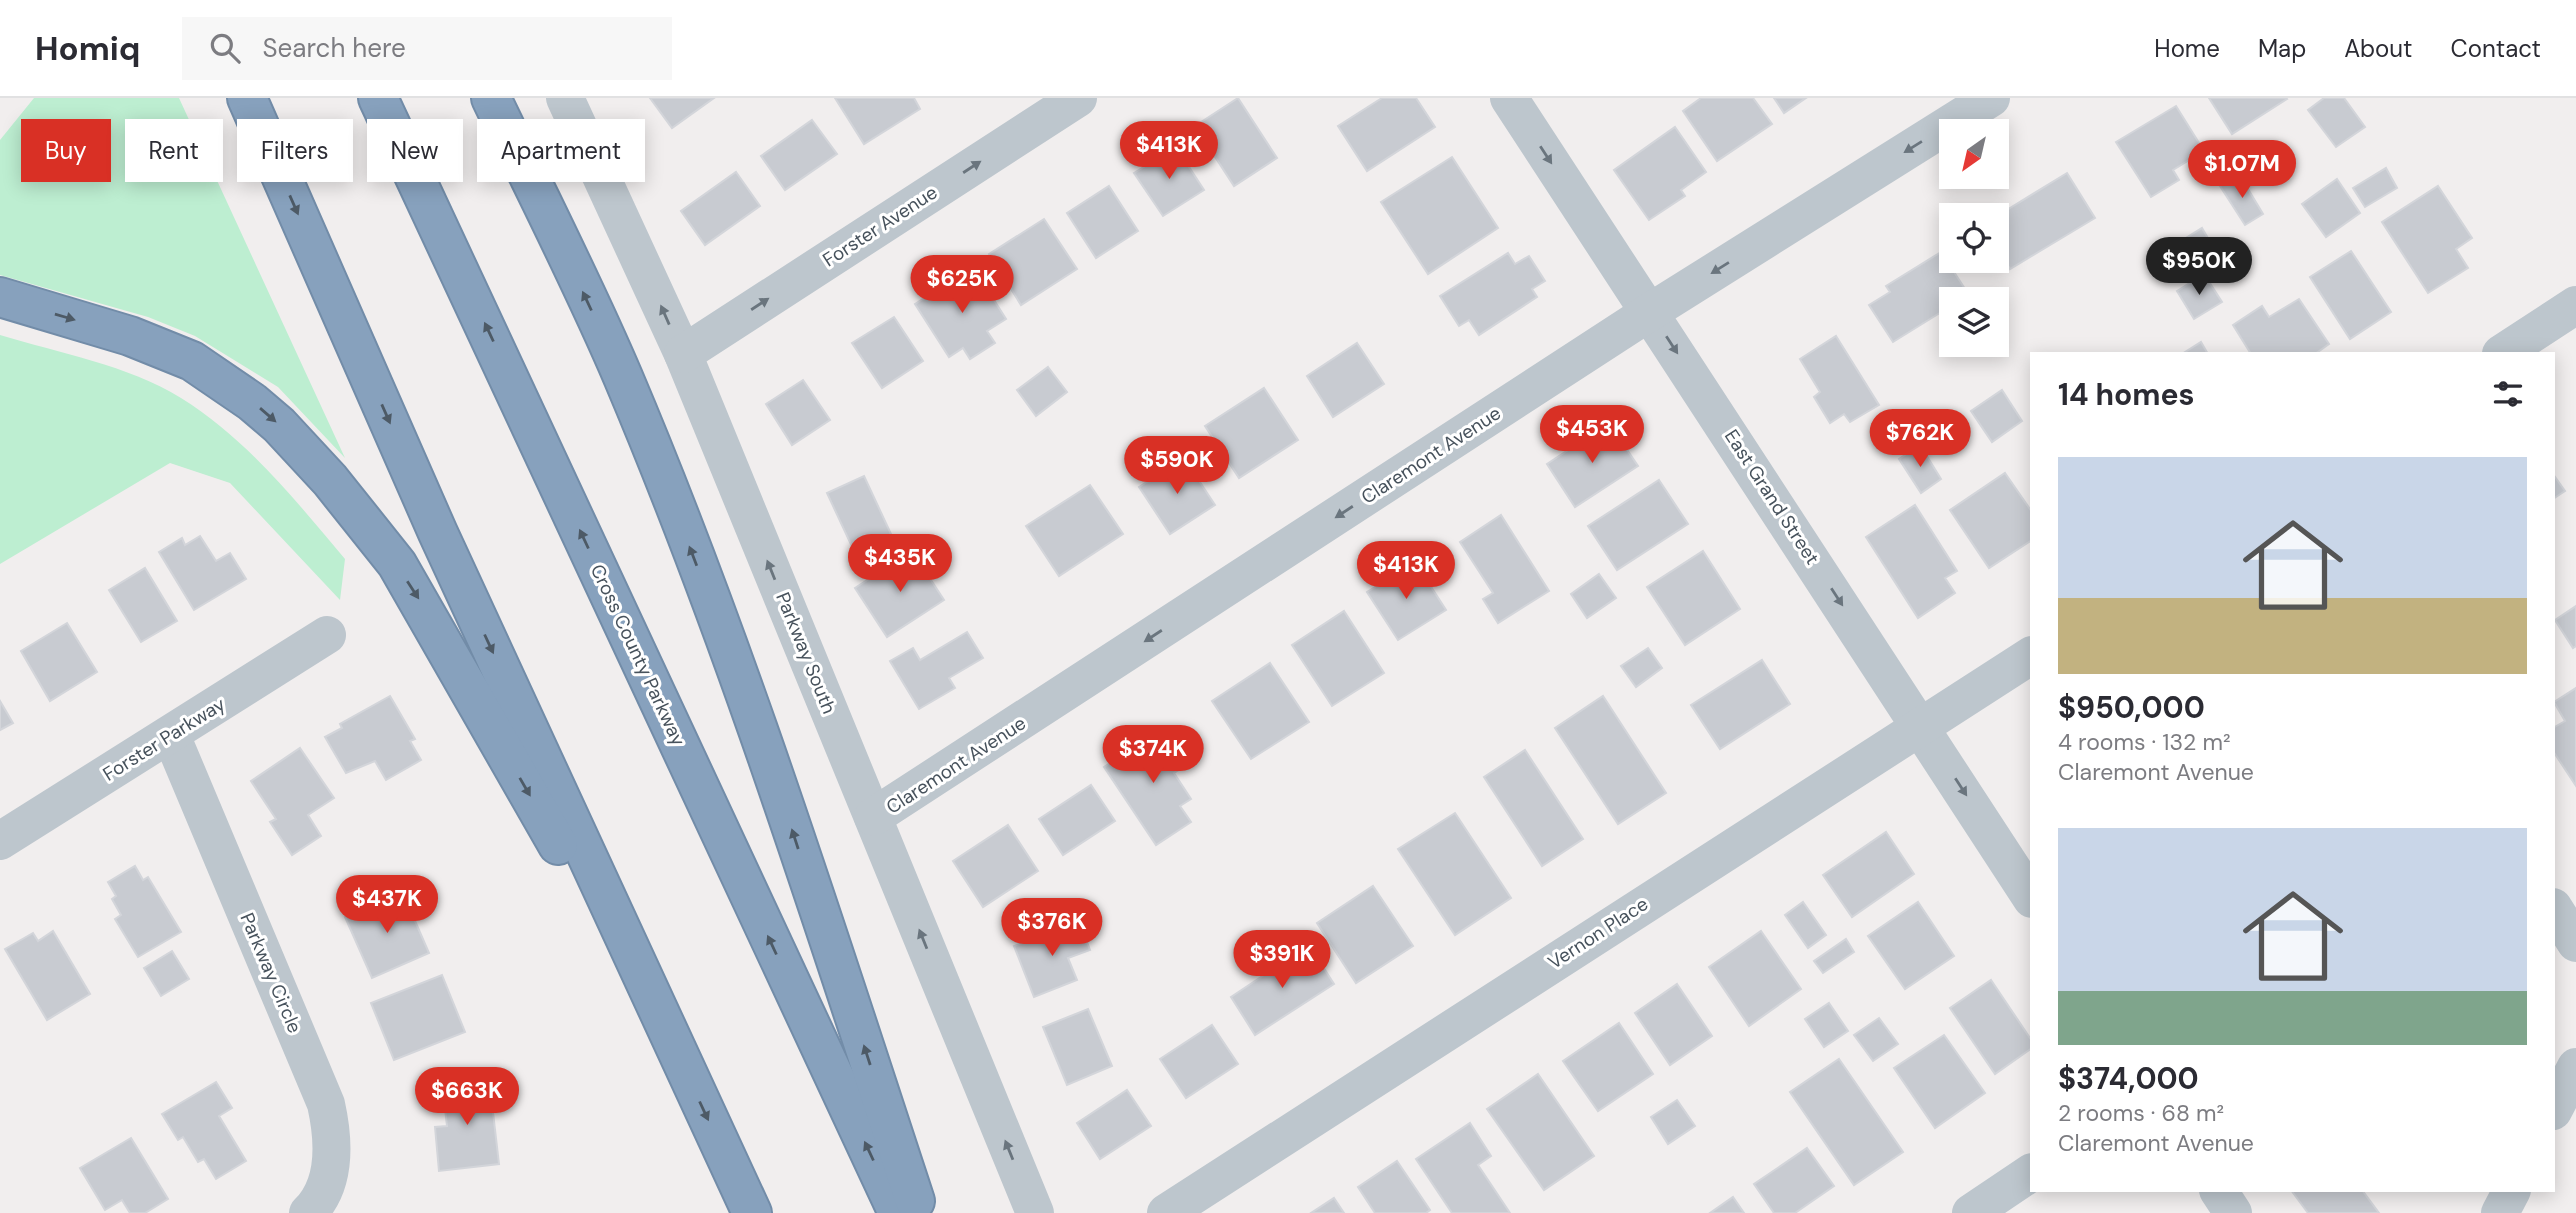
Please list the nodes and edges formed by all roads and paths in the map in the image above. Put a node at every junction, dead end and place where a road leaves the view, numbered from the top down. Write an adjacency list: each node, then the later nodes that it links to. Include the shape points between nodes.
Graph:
1 (247, 98): 22 (highway, one-way to 22, via 438,533)
2 (378, 98): 30 (highway, Cross County Parkway, one-way to 2)
3 (491, 98): 31 (highway, one-way to 3, via 765,748 649,440)
4 (565, 98): 12 (street, Parkway South, one-way to 4)
5 (1078, 98): 12 (street, Forster Avenue, one-way to 5)
6 (1509, 98): 10 (street, East Grand Street, one-way to 10)
7 (1991, 98): 10 (street, Claremont Avenue, one-way to 10)
8 (0, 298): 22 (highway, one-way to 22, via 130,335 192,361 253,401 304,449 366,522 424,606)
9 (2576, 304): 11 (street)
10 (1650, 312): 15 (street, East Grand Street, one-way to 15); 17 (street, Claremont Avenue, one-way to 17)
11 (2504, 352)
12 (682, 354): 17 (street, Parkway South, one-way to 12)
13 (327, 635): 16 (street, Forster Parkway)
14 (2030, 656): 15 (street, Vernon Place)
15 (1921, 725): 19 (street, East Grand Street, one-way to 19); 33 (street, Vernon Place)
16 (171, 735): 18 (street, Forster Parkway); 28 (street, Parkway Circle, via 326,1104 334,1136 329,1172 317,1204)
17 (873, 817): 32 (street, Parkway South, one-way to 17)
18 (0, 841)
19 (2030, 896)
20 (2555, 910): 21 (street)
21 (2576, 943)
22 (675, 1049): 29 (highway, one-way to 29)
23 (2576, 1067): 24 (street)
24 (2555, 1107)
25 (2030, 1173): 34 (street)
26 (2219, 1192): 35 (street)
27 (2511, 1192): 36 (street)
28 (308, 1213)
29 (752, 1213)
30 (898, 1213)
31 (919, 1213)
32 (1035, 1213)
33 (1166, 1213)
34 (1971, 1213)
35 (2233, 1213)
36 (2500, 1213)

